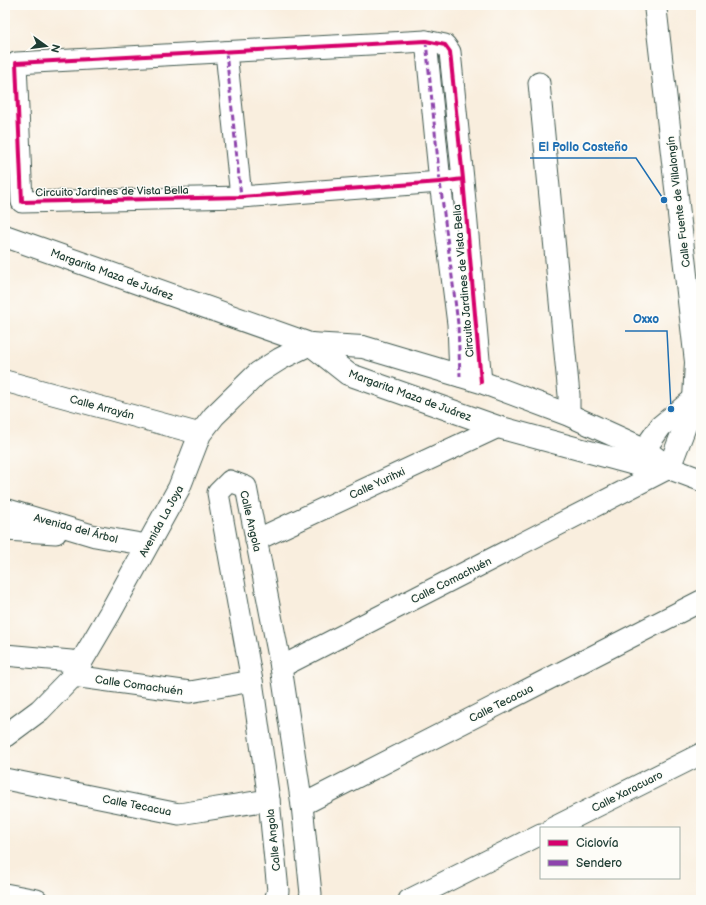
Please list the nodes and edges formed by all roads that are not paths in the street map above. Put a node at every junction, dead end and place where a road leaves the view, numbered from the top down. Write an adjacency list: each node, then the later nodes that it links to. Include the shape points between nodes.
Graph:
1 (655, 5): 13 (main road, Calle Fuente de Villalongín, via 696,362)
2 (426, 41): 3 (street, Circuito Jardines de Vista Bella); 5 (street, Circuito Jardines de Vista Bella, via 445,45 450,52); 6 (street, Circuito Jardines de Vista Bella)
3 (226, 52): 7 (street); 7 (street, Circuito Jardines de Vista Bella, via 16,63 22,202)
4 (539, 83): 14 (street, via 570,395)
5 (463, 179): 6 (street, Circuito Jardines de Vista Bella); 12 (street, Circuito Jardines de Vista Bella)
6 (440, 182): 7 (street, Circuito Jardines de Vista Bella); 10 (street, Circuito Jardines de Vista Bella, via 458,324)
7 (241, 197)
8 (5, 236): 9 (main road, Margarita Maza de Juárez)
9 (310, 344): 10 (main road, Margarita Maza de Juárez, via 363,348); 15 (main road, Margarita Maza de Juárez, via 348,374); 16 (main road, Avenida La Joya, via 258,373 214,416)
10 (460, 376): 12 (main road, Margarita Maza de Juárez)
11 (5, 381): 16 (street, Calle Arrayán)
12 (481, 382): 14 (main road, Margarita Maza de Juárez)
13 (694, 399): 17 (main road, via 661,426); 18 (main road, Calle Fuente de Villalongín)
14 (569, 415): 17 (main road, Margarita Maza de Juárez)
15 (498, 427): 17 (main road, Margarita Maza de Juárez); 24 (street, Calle Yurihxi)
16 (200, 434): 25 (main road, Avenida La Joya, via 180,488)
17 (639, 457): 18 (main road, Margarita Maza de Juárez); 20 (street)
18 (669, 468): 19 (main road, Margarita Maza de Juárez); 20 (street, Calle Comachuén)
19 (701, 480)
20 (621, 494): 28 (street, Calle Comachuén)
21 (5, 509): 23 (street, Avenida del Árbol)
22 (5, 530): 23 (street)
23 (95, 536): 25 (street, Avenida del Árbol)
24 (256, 540): 28 (street, Calle Angola); 30 (street, Calle Angola, via 246,487 230,481 218,493)
25 (147, 545): 29 (main road, Avenida La Joya)
26 (701, 601): 35 (street, Calle Tecacua)
27 (5, 655): 29 (street, Calle Comachuén)
28 (281, 667): 35 (street, Calle Angola)
29 (78, 669): 30 (street, Calle Comachuén, via 190,692); 31 (main road, Avenida La Joya, via 40,710)
30 (252, 681): 34 (street, Calle Angola)
31 (5, 736)
32 (700, 756): 36 (street, Calle Xaracuaro)
33 (5, 779): 34 (street, Calle Tecacua, via 179,814)
34 (269, 800): 40 (street, Calle Angola, via 278,891)
35 (302, 805): 41 (street, Calle Angola, via 311,894)
36 (555, 827)
37 (540, 835): 42 (street)
38 (5, 894): 39 (street)
39 (36, 900)
40 (275, 900)
41 (309, 900)
42 (410, 900)

